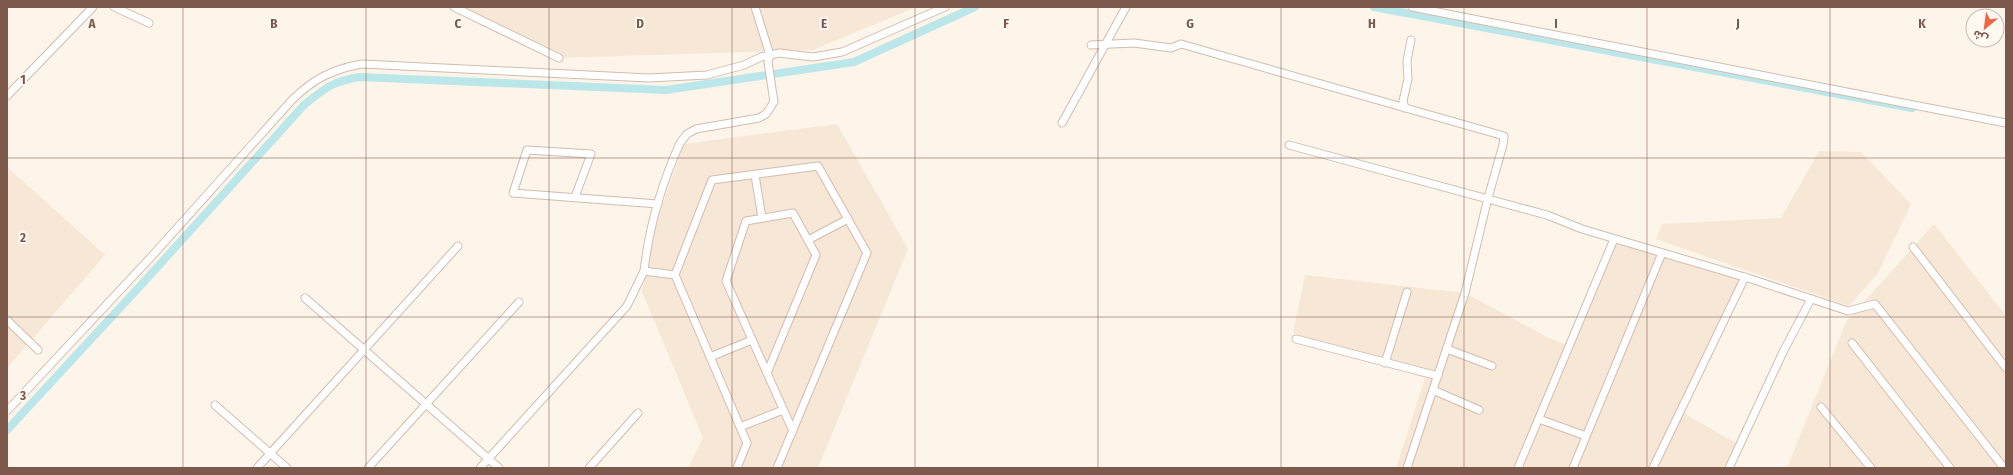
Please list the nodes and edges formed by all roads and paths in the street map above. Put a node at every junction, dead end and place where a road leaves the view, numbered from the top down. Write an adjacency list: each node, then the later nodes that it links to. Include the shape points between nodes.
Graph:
1 (93, 7): 14 (street)
2 (114, 7): 8 (street)
3 (454, 7): 12 (street)
4 (756, 7): 13 (street)
5 (945, 7): 13 (street, via 842,52 813,57 779,53)
6 (1126, 7): 10 (street)
7 (1412, 7): 17 (street)
8 (149, 23)
9 (1411, 40): 15 (street, via 1407,61 1408,79 1403,101)
10 (1106, 44): 11 (street); 15 (street, via 1134,43 1171,48 1181,44); 16 (street)
11 (1092, 45)
12 (559, 58)
13 (769, 58): 22 (street, via 774,102 771,109 759,118 706,126 687,134 676,152); 54 (street, via 761,57 722,71 668,78 362,64 330,72 315,80 292,100 146,262)
14 (7, 96)
15 (1405, 108): 21 (street, via 1504,136)
16 (1062, 123)
17 (2006, 123)
18 (1289, 145): 21 (street)
19 (755, 175): 23 (street); 24 (street, via 818,166); 31 (street, via 712,180)
20 (576, 196): 20 (street, via 513,193 527,150 591,154); 22 (street)
21 (1488, 198): 25 (street, via 1547,215); 41 (street, via 1465,293)
22 (658, 204): 30 (street, via 649,237)
23 (762, 218): 26 (street, via 793,213); 39 (street, via 746,221 726,281)
24 (848, 219): 26 (street); 60 (street, via 867,253)
25 (1614, 239): 29 (street); 58 (street)
26 (808, 240): 48 (street, via 816,255)
27 (458, 246): 43 (street)
28 (1913, 247): 47 (street)
29 (1662, 253): 32 (street); 61 (street)
30 (644, 271): 31 (street); 63 (street, via 627,306)
31 (675, 275): 44 (street)
32 (1745, 277): 35 (street); 75 (street)
33 (1407, 292): 45 (street)
34 (306, 298): 43 (street)
35 (1811, 299): 76 (street); 79 (street, via 1848,311 1875,304)
36 (519, 302): 51 (street)
37 (7, 320): 42 (street)
38 (1296, 339): 45 (street)
39 (752, 340): 44 (street); 48 (street)
40 (1852, 343): 78 (street)
41 (1446, 349): 46 (street); 49 (street)
42 (38, 350)
43 (364, 350): 51 (street); 62 (street)
44 (710, 357): 59 (street)
45 (1385, 363): 49 (street)
46 (1492, 366)
47 (2006, 368)
48 (767, 373): 55 (street)
49 (1438, 376): 50 (street)
50 (1433, 390): 56 (street); 72 (street)
51 (426, 404): 63 (street); 66 (street)
52 (215, 405): 62 (street)
53 (1821, 408): 77 (street)
54 (7, 410)
55 (783, 410): 59 (street); 60 (street)
56 (1479, 410)
57 (638, 413): 69 (street)
58 (1538, 419): 61 (street); 73 (street)
59 (740, 427): 70 (street, via 747,443)
60 (793, 431): 71 (street)
61 (1586, 436): 74 (street)
62 (270, 453): 64 (street); 65 (street)
63 (488, 459): 67 (street); 68 (street)
64 (257, 468)
65 (287, 468)
66 (368, 468)
67 (480, 468)
68 (499, 468)
69 (588, 468)
70 (737, 468)
71 (777, 468)
72 (1407, 468)
73 (1518, 468)
74 (1573, 468)
75 (1653, 468)
76 (1729, 468)
77 (1871, 468)
78 (1950, 468)
79 (2004, 468)

